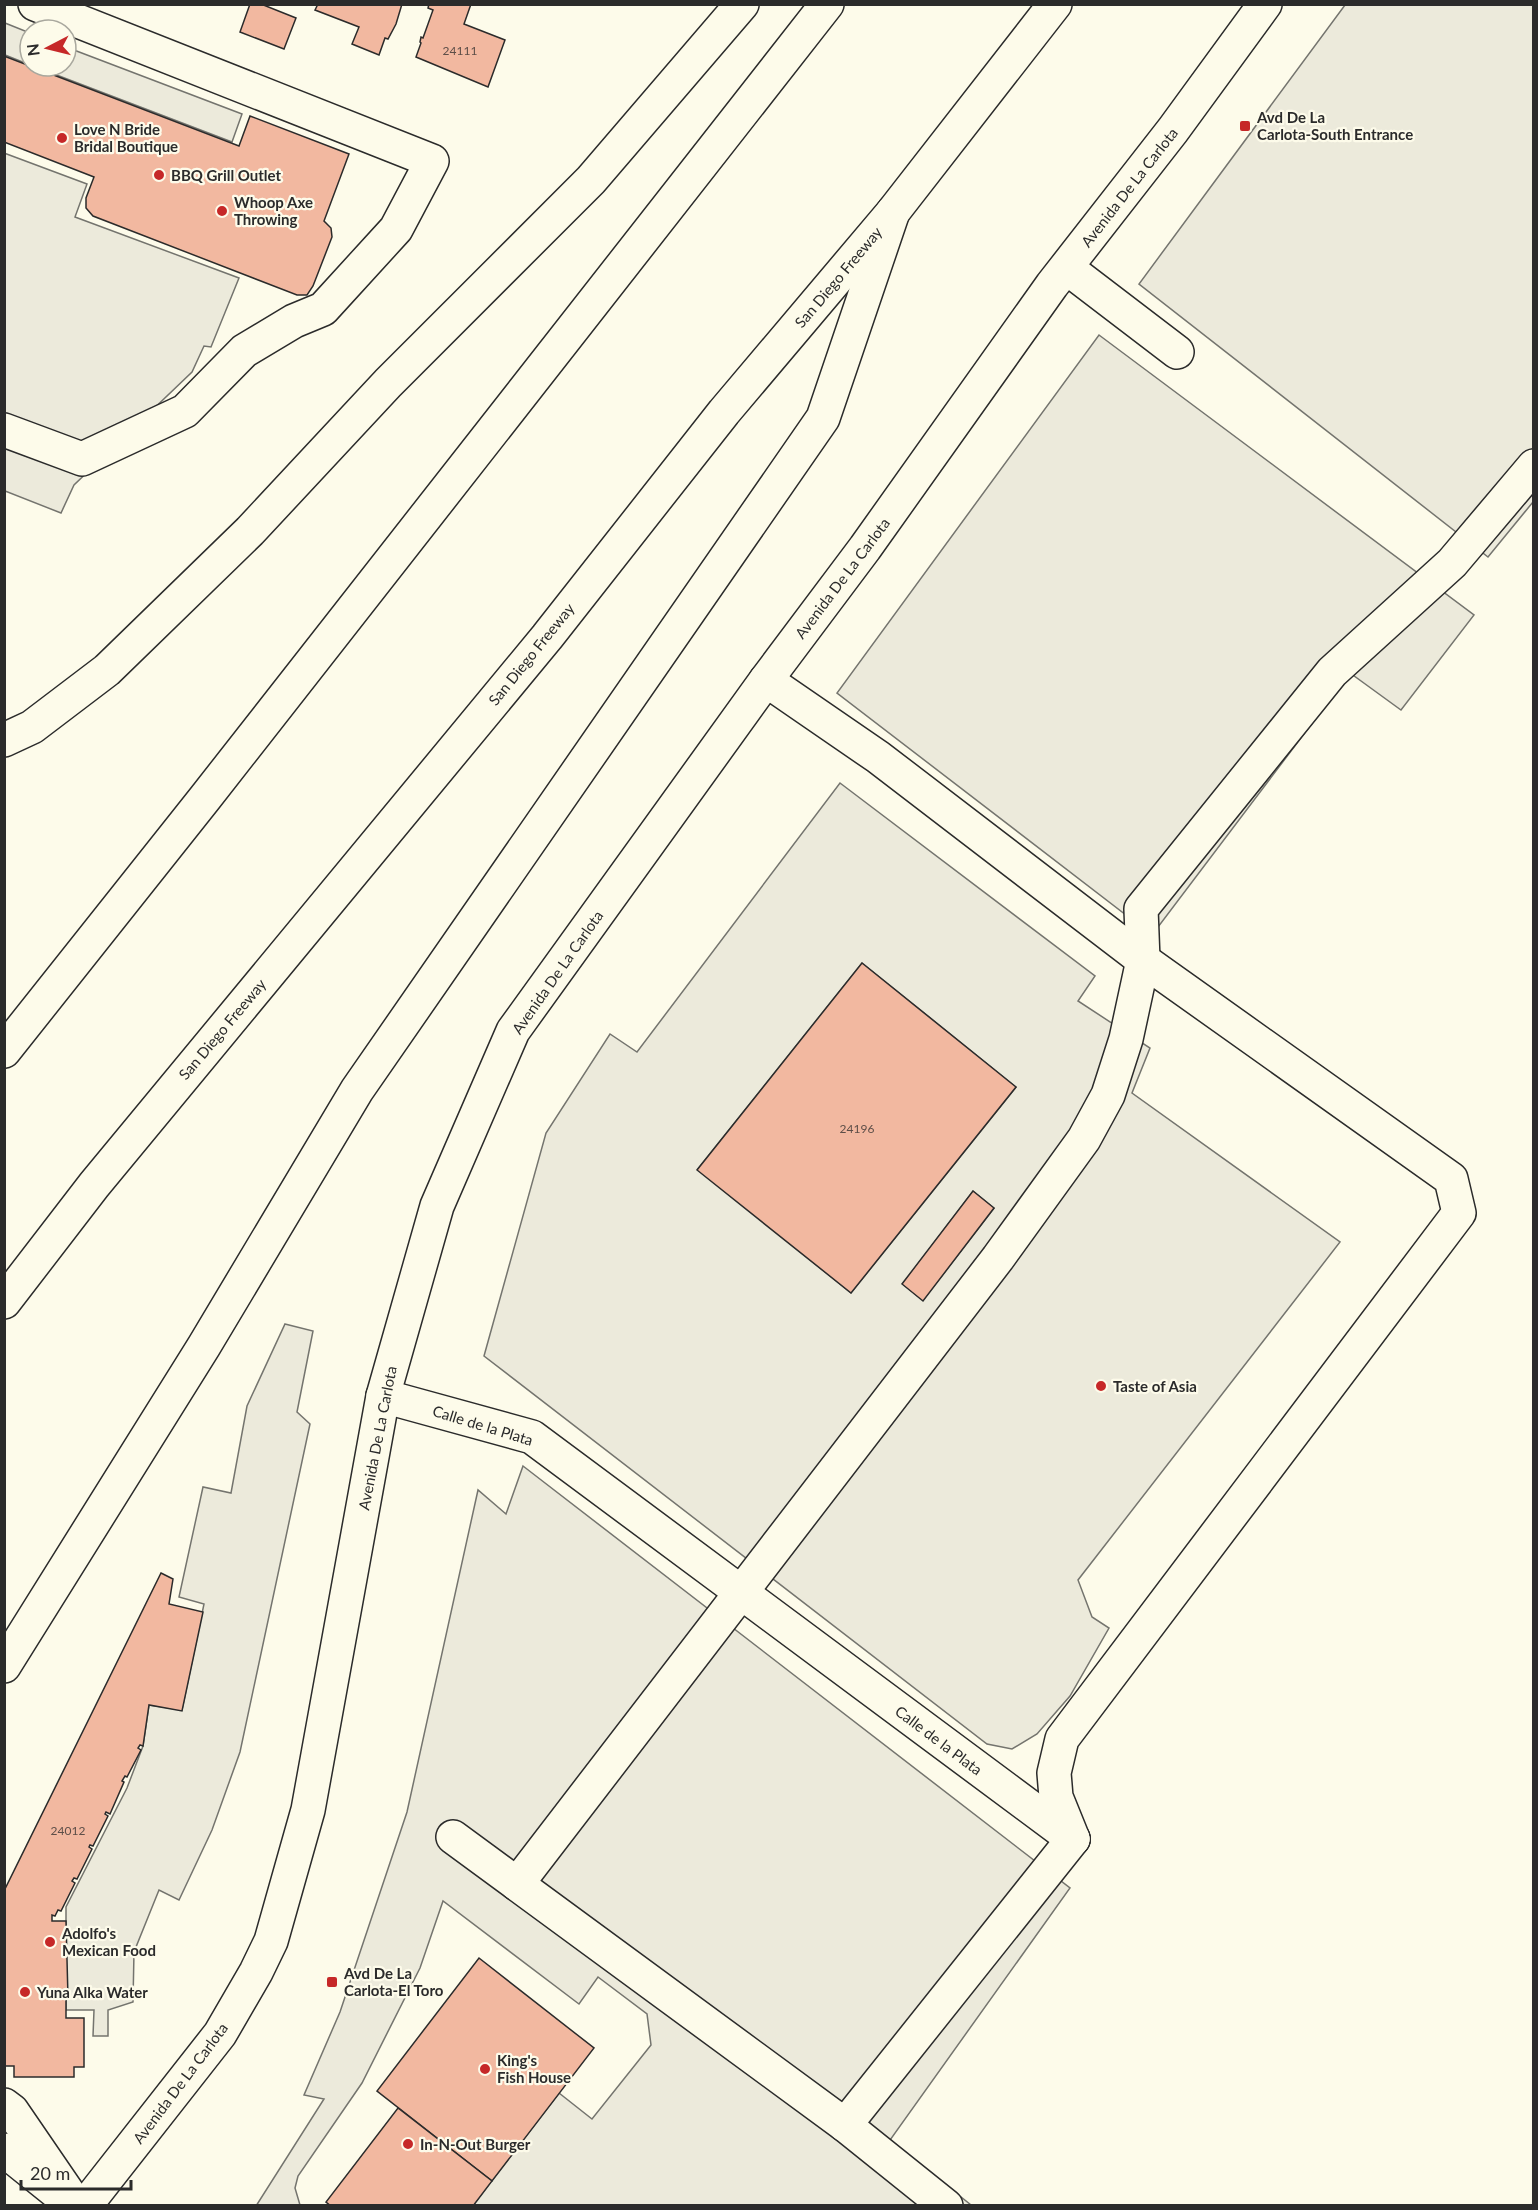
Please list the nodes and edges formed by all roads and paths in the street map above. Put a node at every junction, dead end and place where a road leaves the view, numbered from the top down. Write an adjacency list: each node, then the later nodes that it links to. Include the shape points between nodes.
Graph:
1 (35, 4): 9 (main road, via 432,161 396,229 323,309 294,321 244,351 185,411 82,459)
2 (742, 4): 12 (main road, via 591,180 388,383 250,531 107,670 32,727)
3 (826, 4): 14 (main road)
4 (1055, 4): 6 (main road, San Diego Freeway)
5 (1264, 4): 7 (main road, Avenida De La Carlota)
6 (893, 212): 15 (main road, San Diego Freeway, via 724,412 547,637 94,1185); 18 (main road, via 823,418 357,1090 204,1346)
7 (1067, 268): 8 (main road); 11 (main road, Avenida De La Carlota)
8 (1177, 352)
9 (4, 430)
10 (1533, 466): 13 (main road, via 1452,563 1332,672 1141,909)
11 (766, 680): 13 (main road, via 878,758); 16 (main road, Avenida De La Carlota, via 513,1031 437,1206)
12 (4, 740)
13 (1143, 960): 17 (main road, via 1126,1039 1108,1095 1084,1139 998,1258); 20 (main road, via 1451,1179 1459,1213 1062,1739 1054,1773 1056,1797)
14 (4, 1050)
15 (4, 1302)
16 (383, 1396): 17 (main road, Calle de la Plata, via 532,1437); 26 (main road, Avenida De La Carlota, via 308,1810 271,1941 220,2034)
17 (741, 1592): 20 (main road, Calle de la Plata); 21 (main road)
18 (4, 1666)
19 (453, 1837): 21 (main road)
20 (1073, 1839): 23 (main road)
21 (517, 1884): 23 (main road)
22 (4, 2105): 25 (main road)
23 (845, 2125): 27 (main road)
24 (4, 2150): 25 (main road)
25 (76, 2205)
26 (85, 2205)
27 (946, 2205)

